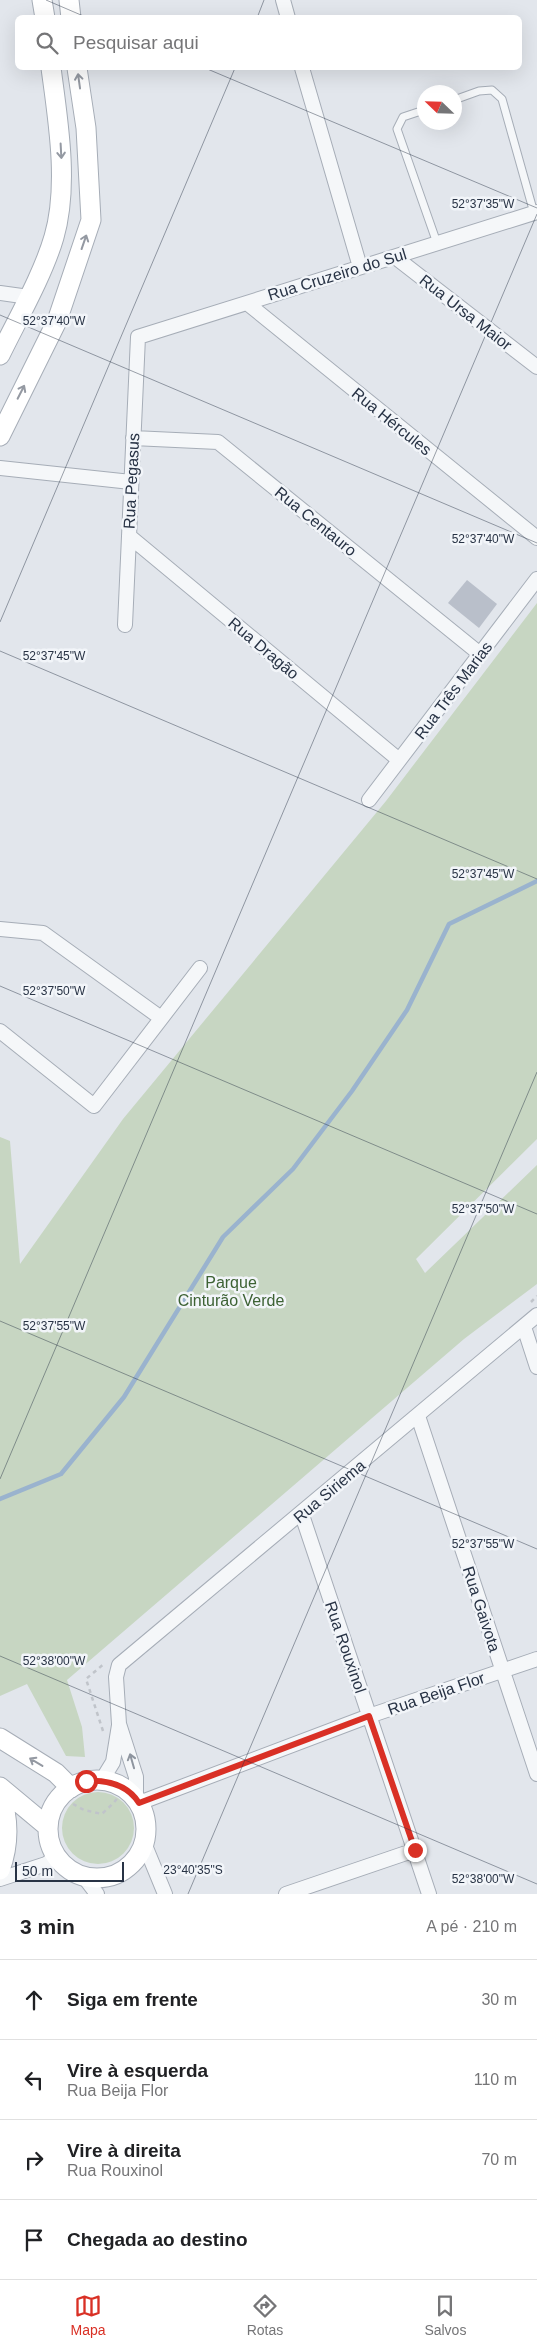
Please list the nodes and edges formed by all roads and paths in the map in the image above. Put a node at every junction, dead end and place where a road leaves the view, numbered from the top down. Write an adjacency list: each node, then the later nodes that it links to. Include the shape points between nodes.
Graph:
1 (42, 0): 4 (street)
2 (69, 0): 5 (street)
3 (282, 0): 6 (street)
4 (44, 15)
5 (71, 15)
6 (287, 15)
7 (51, 70): 17 (street, one-way to 17, via 62,152 58,208 54,237)
8 (77, 70): 22 (street, one-way to 8, via 57,321 91,220 86,128)
9 (303, 70): 15 (street)
10 (462, 97): 12 (lane, via 492,90 502,99)
11 (417, 112): 13 (lane, via 403,117 397,129)
12 (536, 213): 13 (street, Rua Cruzeiro do Sul)
13 (437, 244): 14 (street, Rua Cruzeiro do Sul)
14 (395, 256): 15 (street, Rua Cruzeiro do Sul); 21 (street, Rua Ursa Maior)
15 (360, 268): 18 (street, Rua Cruzeiro do Sul)
16 (0, 293): 17 (street)
17 (29, 297): 20 (street)
18 (247, 303): 19 (street, Rua Cruzeiro do Sul); 27 (street, Rua Hércules)
19 (138, 337): 23 (street, Rua Pegasus)
20 (0, 355)
21 (537, 367)
22 (0, 436)
23 (133, 438): 25 (street, Rua Pegasus); 30 (street, Rua Centauro, via 218,442)
24 (0, 468): 25 (street)
25 (131, 482): 26 (street, Rua Pegasus)
26 (129, 536): 29 (street, Rua Pegasus); 31 (street, Rua Dragão)
27 (537, 538)
28 (537, 579): 30 (street, Rua Três Marias)
29 (125, 625)
30 (480, 654): 31 (street, Rua Três Marias)
31 (399, 760): 32 (street, Rua Três Marias)
32 (369, 800)
33 (0, 929): 35 (street, via 43,933)
34 (200, 968): 35 (street)
35 (161, 1018): 36 (street, via 94,1106)
36 (0, 1031)
37 (537, 1315): 38 (street, Rua Siriema)
38 (524, 1327): 39 (street); 40 (street, Rua Siriema)
39 (537, 1367)
40 (418, 1416): 41 (street, Rua Siriema); 43 (street, Rua Gaivota)
41 (302, 1515): 44 (street, Rua Rouxinol); 45 (street, Rua Siriema, via 119,1665 116,1677)
42 (537, 1659): 43 (street, Rua Beija Flor)
43 (503, 1671): 44 (street, Rua Beija Flor); 47 (street, Rua Gaivota)
44 (369, 1716): 52 (street, Rua Beija Flor); 55 (street, Rua Rouxinol)
45 (119, 1724): 48 (street, via 113,1762); 52 (street, one-way to 45, via 136,1777)
46 (0, 1738): 50 (street, one-way to 46, via 56,1773)
47 (537, 1774)
48 (102, 1780): 50 (street, via 86,1781); 52 (street, via 122,1786)
49 (0, 1787): 53 (street)
50 (71, 1788): 53 (street, via 52,1809)
51 (0, 1793): 57 (street, via 7,1833)
52 (138, 1801): 54 (street, via 146,1826)
53 (48, 1827): 56 (street)
54 (144, 1843): 58 (street, via 135,1860 121,1872 103,1878); 61 (street)
55 (415, 1850): 62 (street); 63 (street, Rua Rouxinol)
56 (56, 1857): 58 (street, via 68,1870); 59 (street, via 46,1864)
57 (0, 1870)
58 (84, 1877): 60 (street)
59 (0, 1879)
60 (97, 1894)
61 (165, 1894)
62 (286, 1894)
63 (429, 1894)

